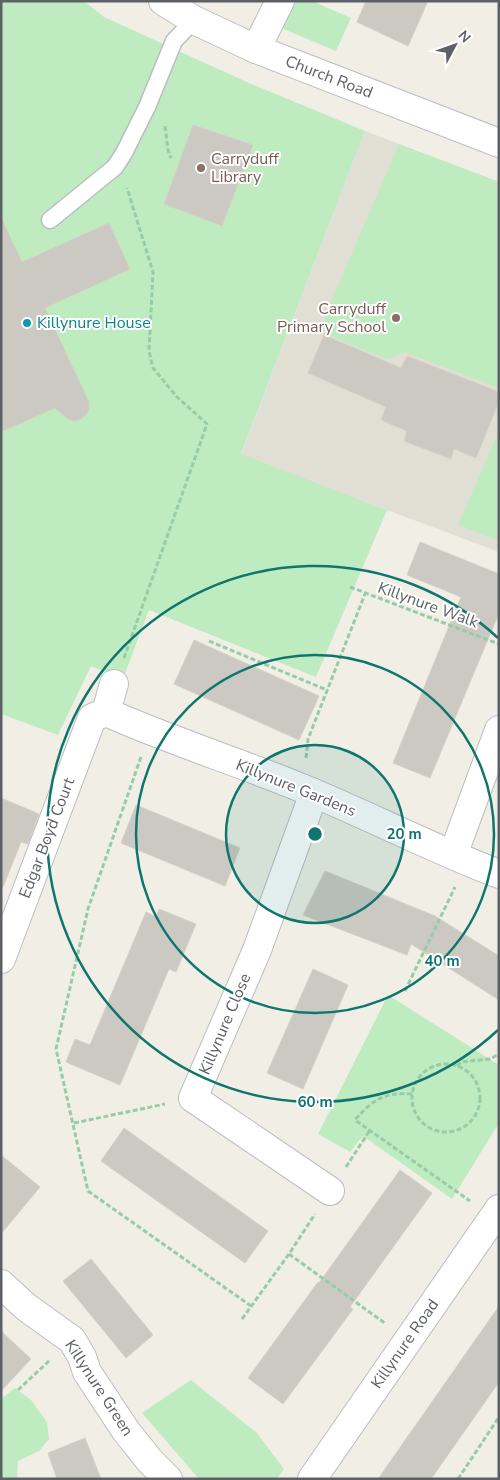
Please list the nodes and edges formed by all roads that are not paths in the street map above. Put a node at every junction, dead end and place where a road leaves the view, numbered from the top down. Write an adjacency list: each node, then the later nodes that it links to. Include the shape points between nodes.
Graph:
1 (163, 1): 3 (street, Church Road)
2 (280, 1): 4 (street)
3 (194, 20): 4 (street, Church Road); 6 (lane, via 174,41 147,106 115,167)
4 (256, 49): 5 (street, Church Road)
5 (499, 143)
6 (50, 220)
7 (114, 684): 8 (street, Edgar Boyd Court)
8 (99, 715): 10 (street, Killynure Gardens); 13 (street, Edgar Boyd Court)
9 (499, 730): 11 (street)
10 (308, 791): 11 (street, Killynure Gardens); 14 (street, Killynure Close, via 256,950 193,1098)
11 (460, 858): 12 (street, Killynure Gardens)
12 (499, 874)
13 (1, 959)
14 (330, 1191)
15 (496, 1213): 18 (street, Killynure Road)
16 (1, 1284): 17 (street, Killynure Green, via 26,1307 72,1340 87,1372 126,1431)
17 (168, 1479)
18 (312, 1479)

